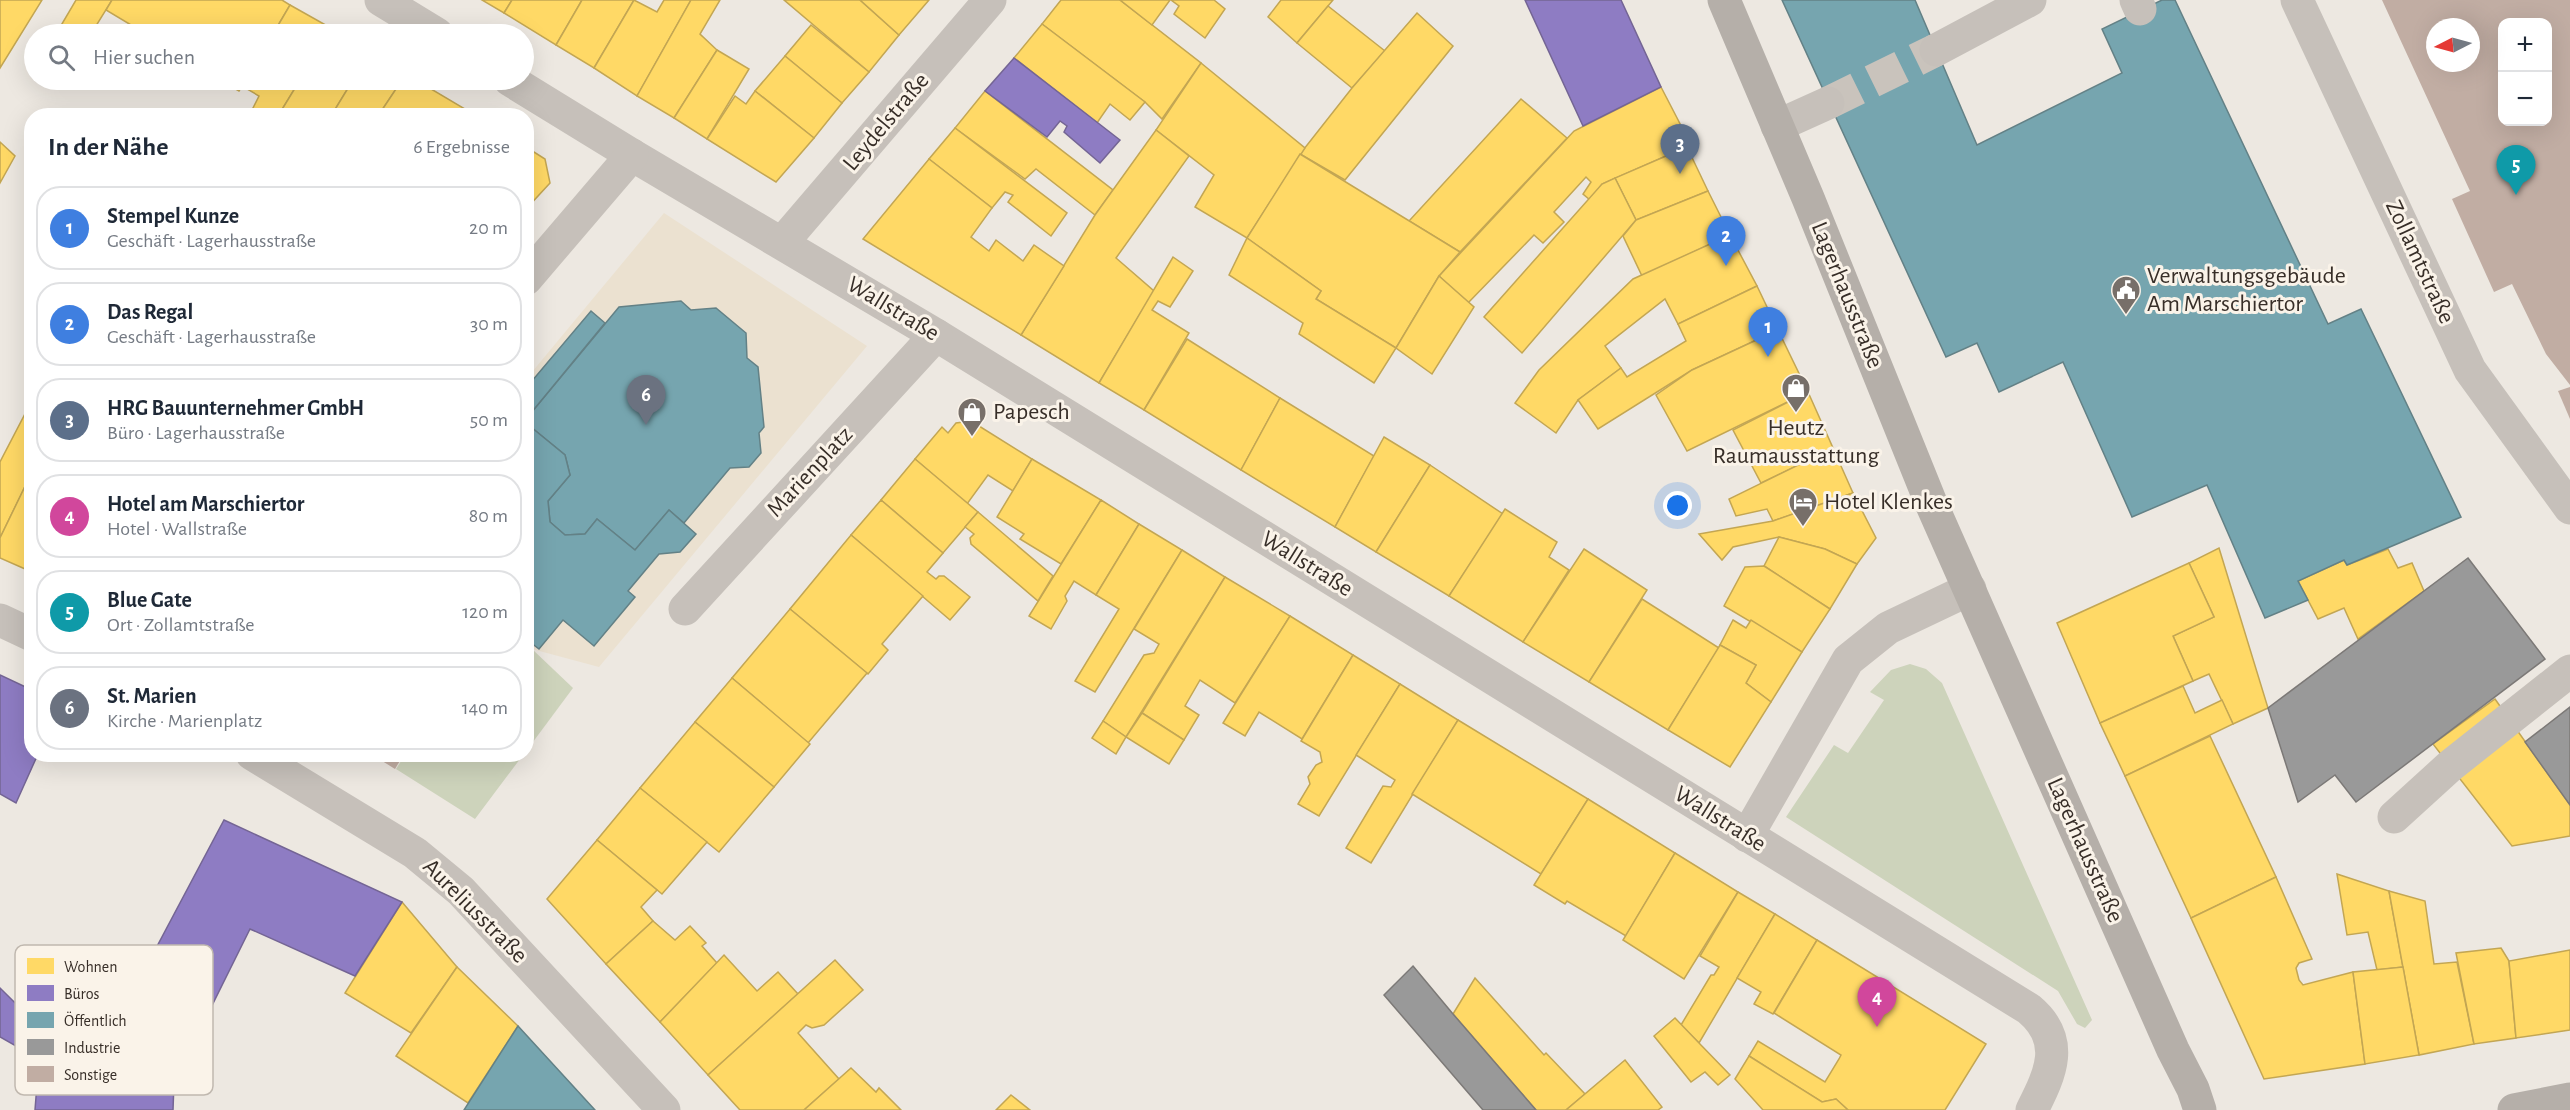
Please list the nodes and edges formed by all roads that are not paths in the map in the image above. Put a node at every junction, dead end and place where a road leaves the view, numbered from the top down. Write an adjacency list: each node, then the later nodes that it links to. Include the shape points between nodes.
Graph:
1 (381, 0): 6 (street)
2 (990, 0): 12 (street, Leydelstraße)
3 (1724, 0): 10 (main road, Lagerhausstraße)
4 (2030, 0): 7 (street)
5 (2297, 0): 15 (street, Zollamtstraße, via 2470,370)
6 (421, 24)
7 (1936, 50)
8 (526, 90): 11 (street, Wallstraße)
9 (1828, 103): 10 (street)
10 (1777, 126): 16 (main road, Lagerhausstraße, via 1930,503)
11 (632, 155): 12 (street, Wallstraße); 13 (street)
12 (782, 243): 14 (street, Wallstraße)
13 (534, 270)
14 (936, 335): 17 (street, Marienplatz); 23 (street, Wallstraße)
15 (2570, 508)
16 (1970, 589): 23 (street, via 1888,628 1848,660); 27 (main road, Lagerhausstraße)
17 (685, 609)
18 (0, 620): 19 (street)
19 (24, 631)
20 (2570, 671): 22 (street)
21 (265, 762): 26 (street, Aureliusstraße, via 415,853 461,891)
22 (2394, 816)
23 (1747, 836): 24 (street, Wallstraße, via 2043,1021 2050,1034 2052,1054)
24 (2038, 1097)
25 (2570, 1099): 28 (main road)
26 (663, 1110)
27 (2200, 1110)
28 (2514, 1110)

